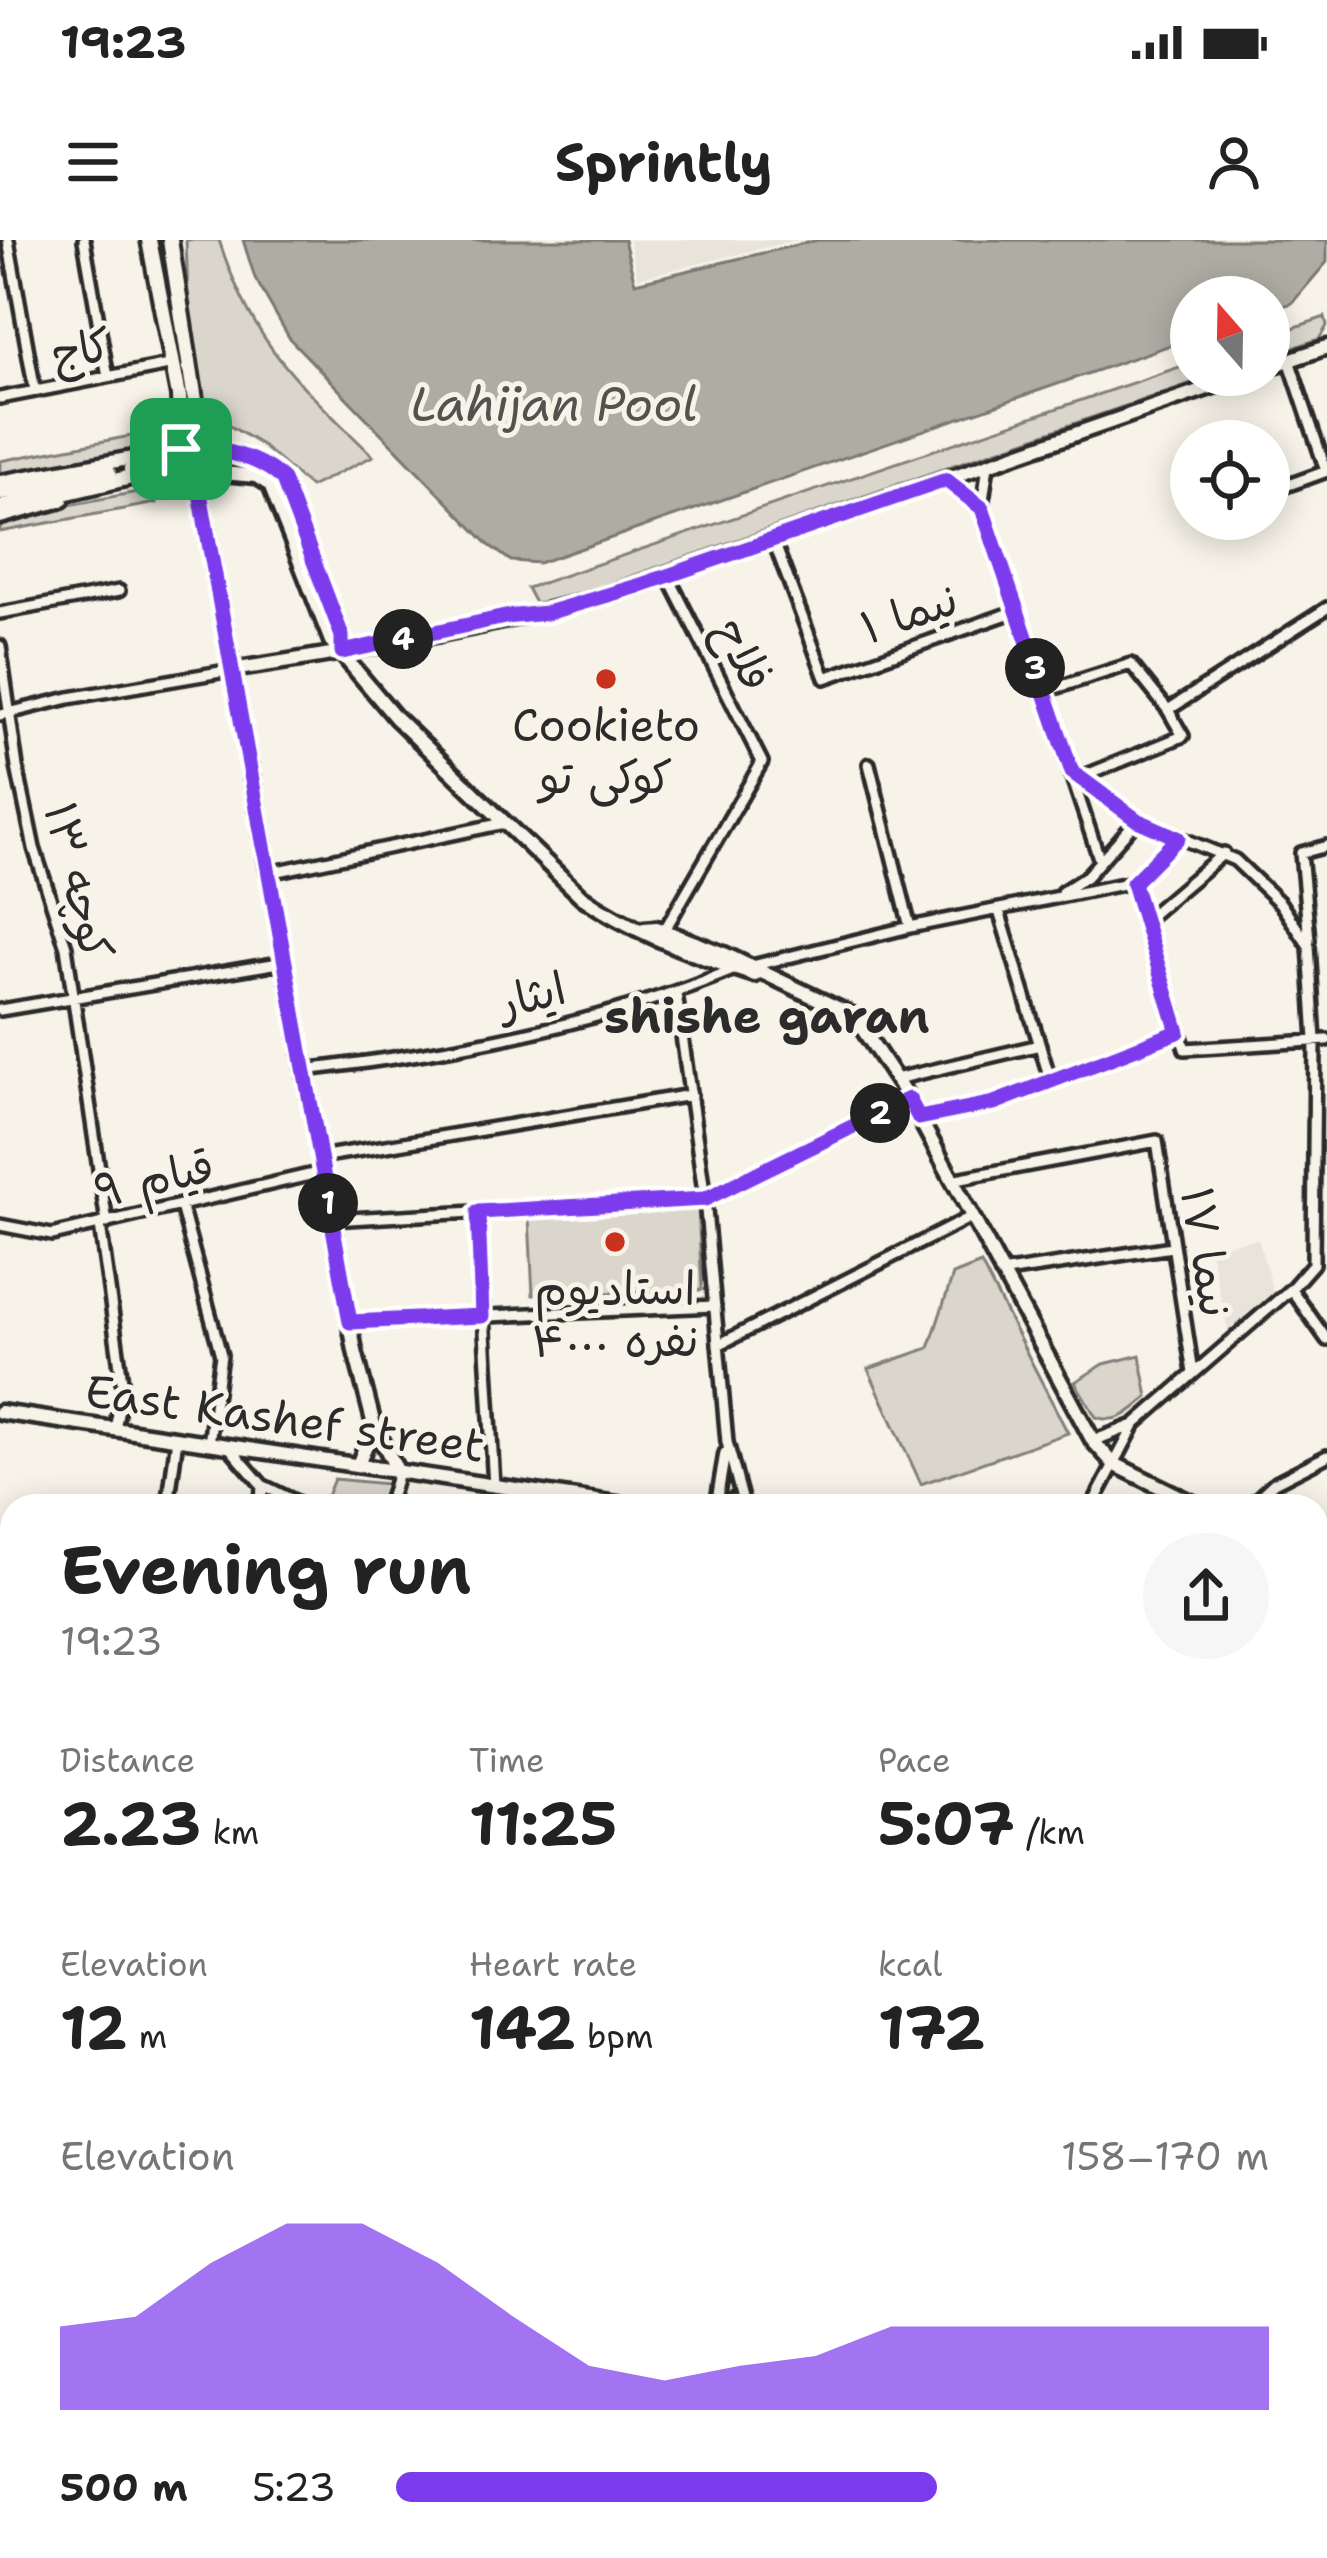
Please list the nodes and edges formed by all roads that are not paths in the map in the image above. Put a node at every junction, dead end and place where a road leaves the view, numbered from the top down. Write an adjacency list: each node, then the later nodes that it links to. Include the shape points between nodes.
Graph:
1 (8, 240): 10 (street)
2 (84, 240): 9 (street)
3 (149, 240): 7 (main road)
4 (170, 240): 14 (main road)
5 (1327, 346): 6 (main road)
6 (1290, 359)
7 (173, 364): 9 (street, کاج); 13 (main road)
8 (1290, 366): 17 (street)
9 (108, 377): 10 (street, کاج)
10 (35, 391): 12 (street, کاج)
11 (1185, 396): 16 (main road)
12 (0, 398)
13 (181, 421): 15 (main road); 21 (main road, via 150,455)
14 (205, 447): 15 (main road); 19 (main road, via 214,460); 33 (main road, via 241,455 283,480)
15 (179, 452): 18 (main road); 23 (main road)
16 (988, 465): 20 (main road); 24 (street)
17 (1327, 471): 22 (street)
18 (181, 476): 19 (main road); 25 (main road, via 140,475)
19 (204, 477): 33 (main road, via 256,476 274,490); 34 (main road)
20 (946, 480): 24 (street); 26 (main road)
21 (0, 482)
22 (1290, 484)
23 (0, 493)
24 (982, 508): 30 (street)
25 (0, 512)
26 (773, 539): 27 (main road); 30 (street, نیما ۱, via 825,678)
27 (668, 576): 33 (main road, via 547,613); 53 (street, فلاح, via 762,762)
28 (118, 591): 31 (street)
29 (1327, 608): 36 (street)
30 (1016, 611): 35 (street)
31 (0, 614)
32 (0, 646): 37 (street, کوچه ۱۳)
33 (342, 652): 34 (main road); 41 (main road, via 396,718)
34 (232, 670): 37 (street); 46 (main road)
35 (1043, 692): 36 (street, via 1131,664); 39 (street)
36 (1168, 710): 39 (street, via 1183,736)
37 (5, 712): 60 (street, کوچه ۱۳)
38 (869, 764): 51 (street)
39 (1076, 775): 40 (street); 45 (street)
40 (1137, 820): 42 (street); 45 (street)
41 (504, 823): 46 (street); 52 (main road, via 582,897)
42 (1178, 838): 44 (street); 47 (street)
43 (1327, 846): 54 (street, via 1301,853)
44 (1225, 853): 50 (street); 54 (street, via 1280,903)
45 (1100, 861): 48 (street)
46 (268, 873): 55 (main road)
47 (1133, 883): 48 (street); 50 (street)
48 (1052, 897): 49 (street)
49 (999, 911): 51 (street); 64 (street)
50 (1146, 919): 62 (street)
51 (910, 927): 56 (street)
52 (644, 929): 53 (main road); 57 (main road)
53 (664, 931): 56 (main road)
54 (1309, 946): 63 (street)
55 (285, 962): 60 (street); 65 (main road)
56 (752, 966): 58 (main road)
57 (735, 969): 58 (main road); 59 (street, ایثار)
58 (782, 983): 66 (main road, via 854,1016)
59 (676, 993): 65 (street, ایثار, via 411,1057); 68 (street)
60 (74, 998): 61 (street); 79 (street, کوچه ۱۳)
61 (0, 1010)
62 (1178, 1032): 63 (street, via 1185,1049); 67 (street)
63 (1321, 1040): 83 (street)
64 (1040, 1045): 66 (street); 67 (street)
65 (304, 1070): 71 (main road)
66 (896, 1078): 69 (main road)
67 (1051, 1082): 70 (street)
68 (691, 1095): 71 (street); 74 (street)
69 (909, 1099): 70 (main road); 74 (street)
70 (919, 1118): 73 (main road)
71 (320, 1157): 72 (main road)
72 (322, 1172): 75 (street, قیام ۹); 78 (main road)
73 (950, 1180): 77 (main road); 81 (street, نیما ۱۷, via 1156,1141)
74 (705, 1199): 76 (street); 86 (street)
75 (181, 1206): 79 (street, قیام ۹); 99 (street, via 221,1355)
76 (478, 1212): 78 (street); 87 (street)
77 (969, 1218): 84 (main road); 90 (street)
78 (331, 1220): 88 (main road)
79 (103, 1224): 80 (street, قیام ۹, via 52,1235); 95 (street, کوچه ۱۳, via 123,1388)
80 (0, 1225)
81 (1172, 1247): 84 (street); 91 (street, نیما ۱۷)
82 (1327, 1256): 83 (street)
83 (1313, 1264): 85 (street)
84 (1000, 1273): 97 (main road)
85 (1291, 1289): 89 (street); 91 (street)
86 (715, 1306): 87 (street); 90 (street)
87 (482, 1316): 88 (street); 106 (street)
88 (350, 1322): 93 (main road)
89 (1327, 1340)
90 (718, 1345): 98 (street)
91 (1192, 1373): 94 (street)
92 (0, 1412): 95 (main road, East Kashef street)
93 (374, 1425): 103 (main road); 104 (main road)
94 (1134, 1425): 97 (street); 102 (street)
95 (115, 1429): 96 (main road, East Kashef street)
96 (177, 1438): 99 (main road, East Kashef street); 107 (street)
97 (1093, 1441): 102 (main road)
98 (727, 1442): 112 (street); 113 (street)
99 (209, 1444): 100 (main road, East Kashef street)
100 (229, 1447): 103 (main road, East Kashef street); 105 (street)
101 (1327, 1456): 116 (street)
102 (1114, 1464): 114 (street); 115 (main road)
103 (358, 1466): 104 (main road, East Kashef street)
104 (398, 1472): 106 (main road, East Kashef street); 110 (street)
105 (262, 1485): 108 (street); 109 (street)
106 (494, 1486): 111 (main road, East Kashef street)
107 (170, 1494)
108 (262, 1494)
109 (279, 1494)
110 (392, 1494)
111 (548, 1494)
112 (719, 1494)
113 (741, 1494)
114 (1098, 1494)
115 (1175, 1494)
116 (1262, 1494)

